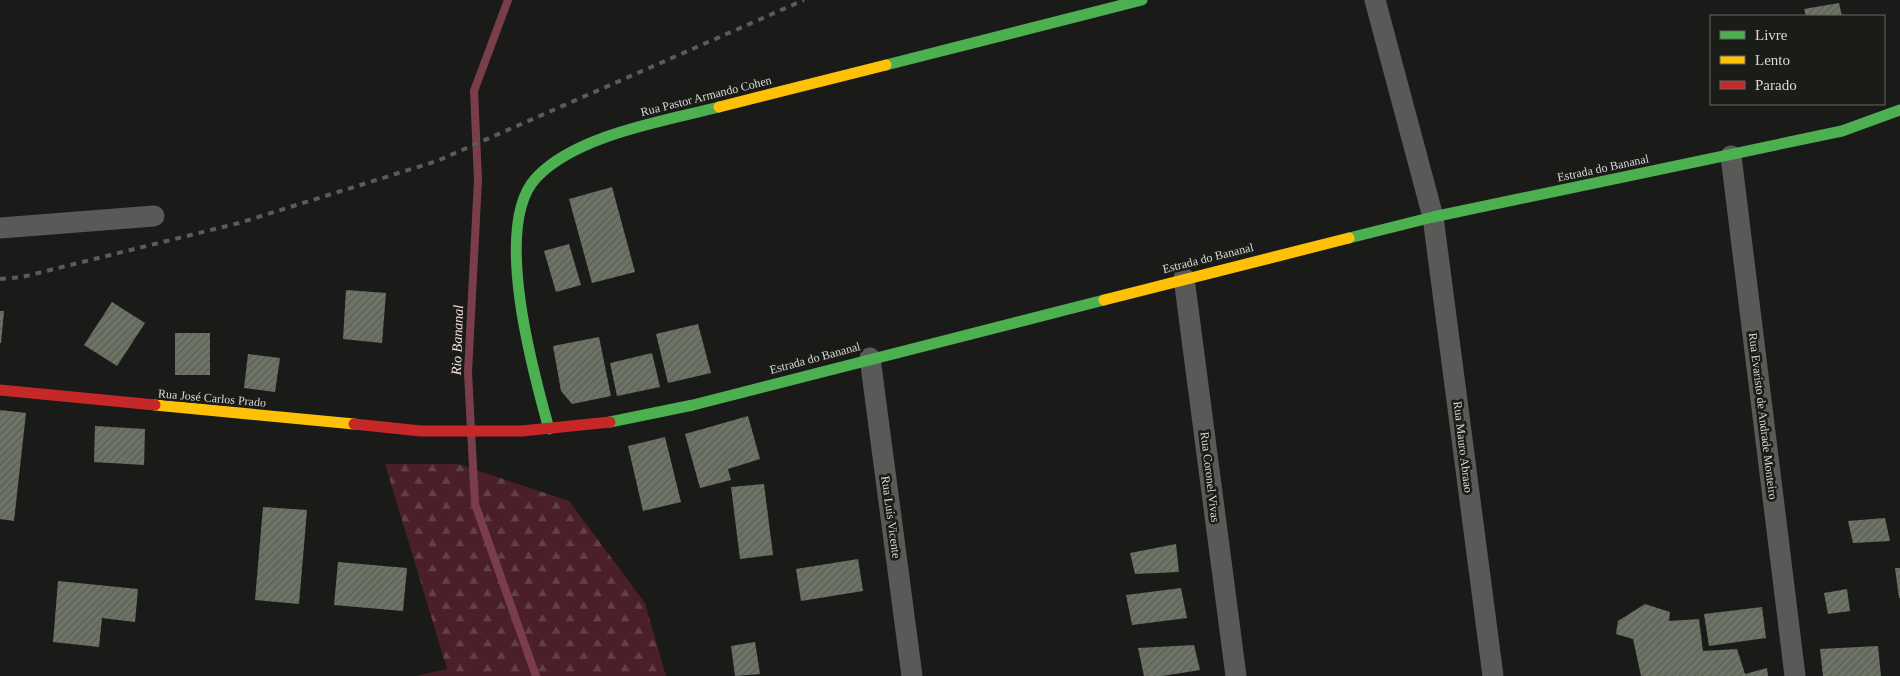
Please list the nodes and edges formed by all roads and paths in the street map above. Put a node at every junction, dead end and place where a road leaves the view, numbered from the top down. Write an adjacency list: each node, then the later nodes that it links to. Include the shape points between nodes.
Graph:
1 (1142, 0): 11 (main road, Rua Pastor Armando Cohen, via 621,132 570,153 548,168 529,188 518,220 522,312)
2 (1375, 0): 6 (street, Rua Mauro Abraao)
3 (1900, 110): 4 (main road, Estrada do Bananal, via 1842,131)
4 (1731, 156): 6 (main road, Estrada do Bananal); 16 (street, Rua Evaristo de Andrade Monteiro)
5 (154, 216): 7 (street)
6 (1434, 217): 8 (main road, Estrada do Bananal); 15 (street, Rua Mauro Abraao)
7 (0, 228)
8 (1184, 278): 9 (main road, Estrada do Bananal); 14 (street, Rua Coronel Vivas)
9 (870, 358): 11 (main road, Estrada do Bananal, via 693,405 614,422); 13 (street, Rua Luís Vicente)
10 (0, 390): 12 (main road, Rua José Carlos Prado, via 421,431)
11 (548, 428): 12 (main road, Estrada do Bananal)
12 (522, 431)
13 (912, 676)
14 (1236, 676)
15 (1493, 676)
16 (1795, 676)

